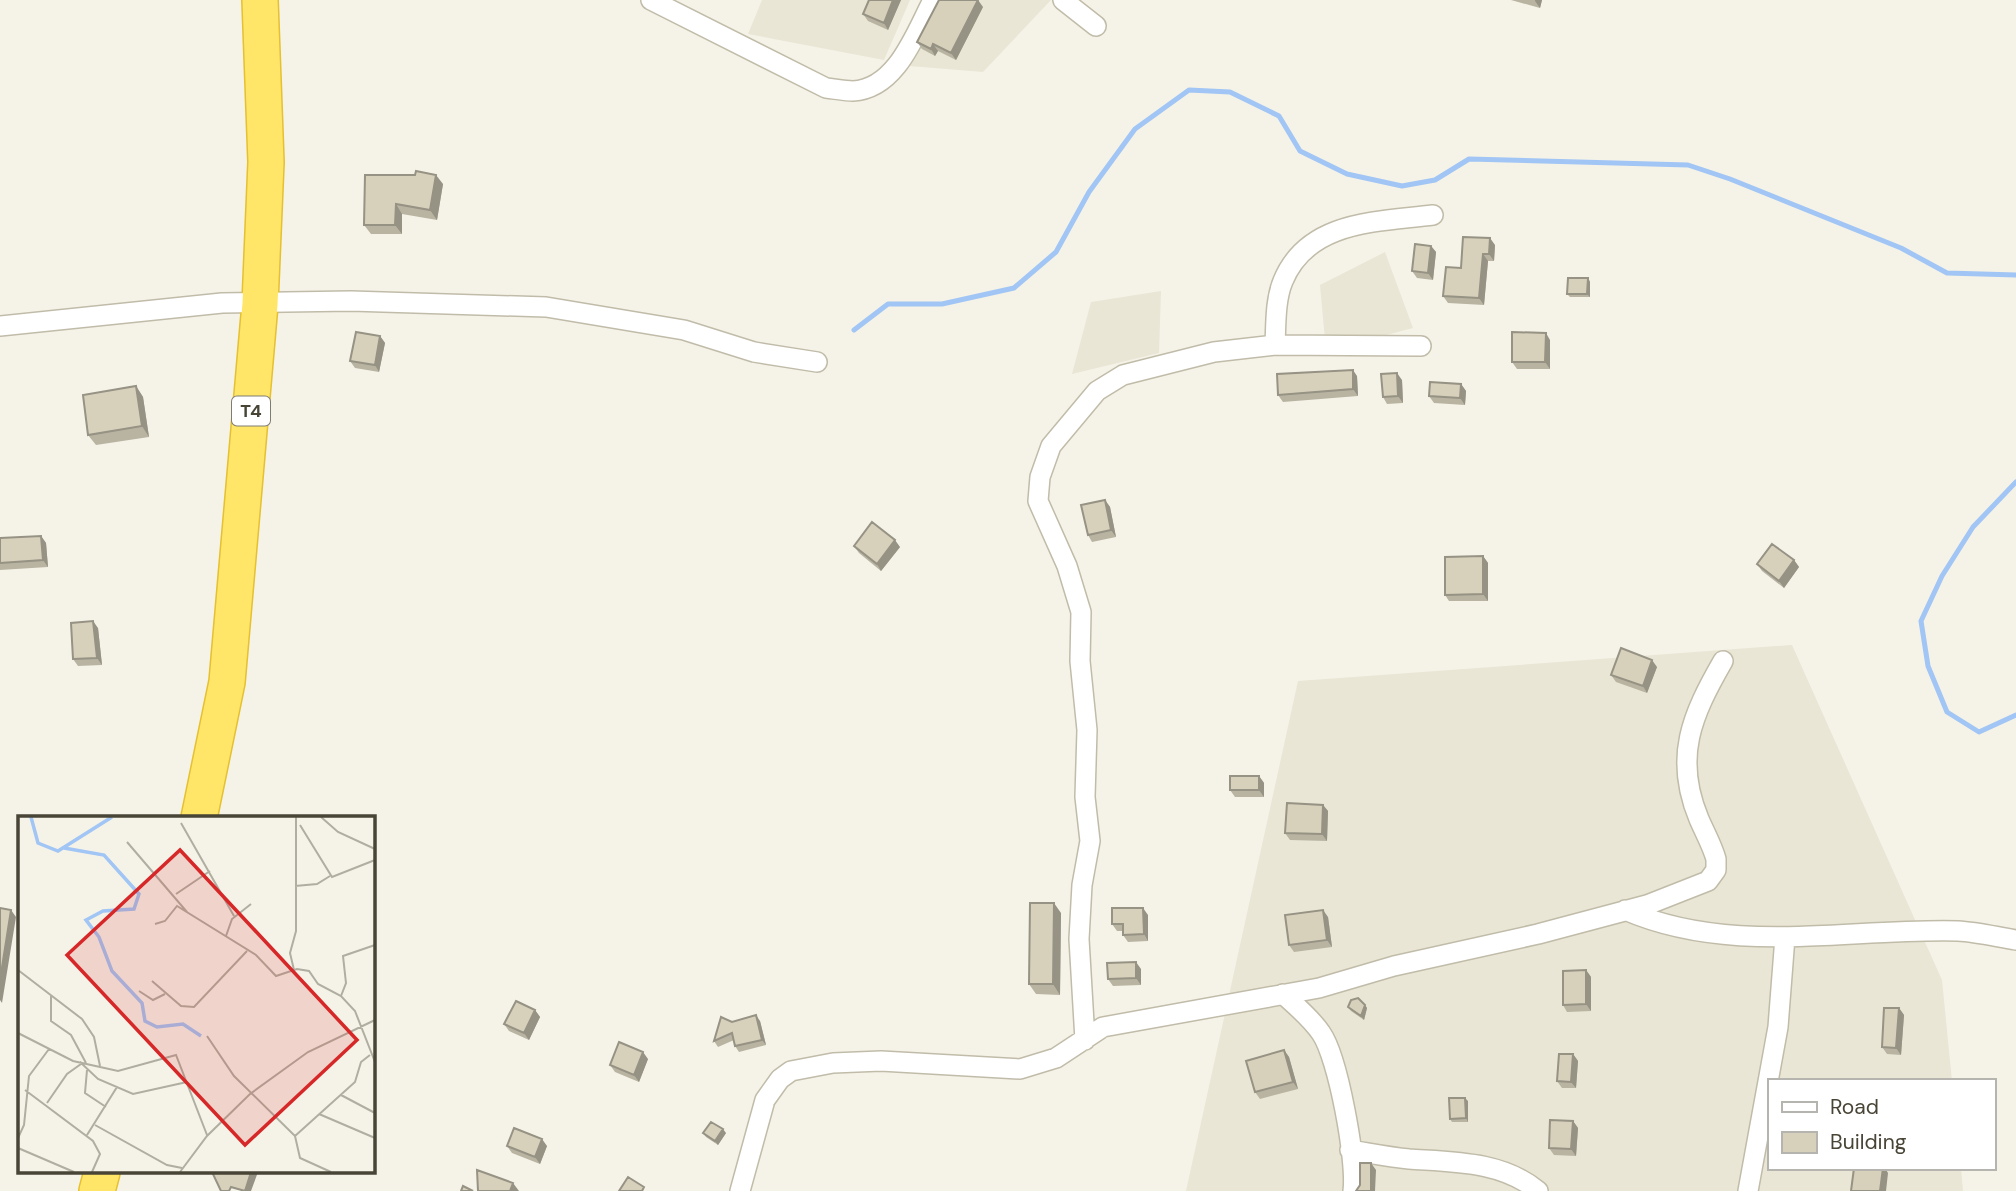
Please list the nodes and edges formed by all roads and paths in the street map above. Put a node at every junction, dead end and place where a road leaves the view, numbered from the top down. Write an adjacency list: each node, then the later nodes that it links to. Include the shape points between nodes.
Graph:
1 (260, 0): 7 (highway, T4, via 266,162)
2 (933, 0): 4 (street, via 906,52 888,75 869,88 853,91 826,88)
3 (1063, 0): 5 (street)
4 (660, 2)
5 (1096, 26)
6 (1433, 215): 9 (street, via 1350,225 1308,246 1283,280)
7 (260, 304): 8 (street, via 177,306); 11 (street, via 351,301 546,307 684,330 754,352); 13 (highway, T4, via 227,682)
8 (0, 326)
9 (1275, 345): 10 (street); 18 (street, via 1214,352 1123,375 1097,391 1074,414 1051,446 1040,477 1038,501 1067,566 1081,612 1090,841 1079,939)
10 (1421, 346)
11 (817, 362)
12 (1723, 661): 14 (street, via 1688,735 1691,791 1712,845 1716,870 1708,881 1687,891)
13 (200, 816)
14 (1625, 910): 15 (street, via 1651,921 1711,934); 17 (street)
15 (1785, 936): 16 (street, via 1962,931); 19 (street, via 1781,1007)
16 (2016, 940)
17 (1283, 995): 18 (street, via 1135,1019 1103,1027); 21 (street, via 1322,1034 1335,1071)
18 (1085, 1040): 24 (street, via 1044,1064 1020,1069 881,1061 790,1071 765,1100)
19 (1768, 1079)
20 (1768, 1079): 27 (street)
21 (1350, 1150): 25 (street); 26 (street, via 1497,1169)
22 (101, 1174): 23 (highway)
23 (97, 1191)
24 (740, 1191)
25 (1353, 1191)
26 (1538, 1191)
27 (1748, 1191)

